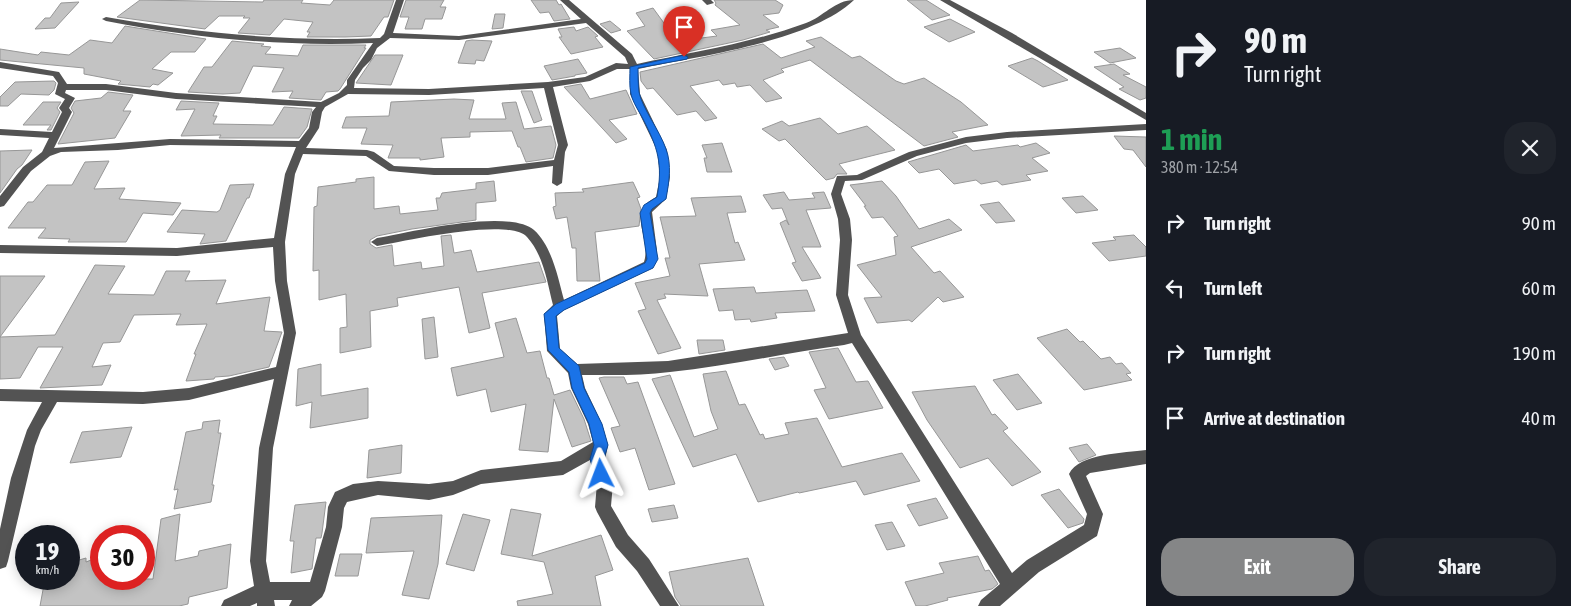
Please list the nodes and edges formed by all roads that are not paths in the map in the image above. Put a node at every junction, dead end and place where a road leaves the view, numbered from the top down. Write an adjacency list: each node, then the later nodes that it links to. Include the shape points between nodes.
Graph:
1 (400, 0): 7 (street)
2 (564, 0): 6 (street)
3 (850, 0): 9 (street, via 811,24 754,42)
4 (944, 0): 14 (street)
5 (106, 19): 7 (street, via 224,37 340,43)
6 (588, 20): 7 (street, via 468,38); 9 (street, via 627,52)
7 (385, 37): 12 (street, via 373,47)
8 (0, 65): 11 (street, via 56,74)
9 (634, 67): 10 (street, via 616,66 587,79); 26 (street, via 635,94 659,143 664,164 661,199 648,207 645,213 653,259 649,265)
10 (548, 85): 12 (street, via 429,92); 20 (street, via 563,145)
11 (63, 87): 13 (street, via 106,87 176,96); 17 (street, via 60,94 70,98)
12 (347, 91): 13 (street)
13 (322, 105): 18 (street, via 316,112 311,135)
14 (1146, 117)
15 (1146, 128): 27 (street, via 966,140 914,154 858,178 841,178 836,194 846,240 842,295)
16 (0, 132): 17 (street)
17 (56, 135): 19 (street)
18 (301, 147): 19 (street, via 170,142 60,149); 20 (street, via 325,153 367,153 393,168 439,173 518,170); 23 (street, via 290,174)
19 (46, 154): 22 (street, via 27,169)
20 (559, 162): 21 (street)
21 (557, 183)
22 (0, 203)
23 (279, 242): 25 (street, via 177,252); 29 (street, via 281,281 290,333)
24 (377, 242): 26 (street, via 488,224 520,227 531,234 547,258)
25 (0, 249)
26 (560, 307): 28 (street, via 550,314 554,350)
27 (854, 336): 28 (street, via 668,367); 35 (street)
28 (574, 370): 32 (street)
29 (283, 372): 31 (street, via 190,394 143,398); 37 (street, via 266,448 261,503 258,561)
30 (0, 395): 31 (street)
31 (53, 396): 34 (street, via 34,431 20,473)
32 (601, 445): 36 (street, via 563,468 481,477 453,488 429,492 378,488 341,497); 40 (street, via 597,459 605,483 603,507 622,541 643,565)
33 (1146, 457): 35 (street, via 1086,466 1077,474 1095,514 1091,530 1033,566)
34 (0, 561)
35 (1011, 586): 41 (street)
36 (316, 591): 37 (street); 39 (street)
37 (265, 598): 38 (street)
38 (230, 606)
39 (298, 606)
40 (670, 606)
41 (987, 606)

